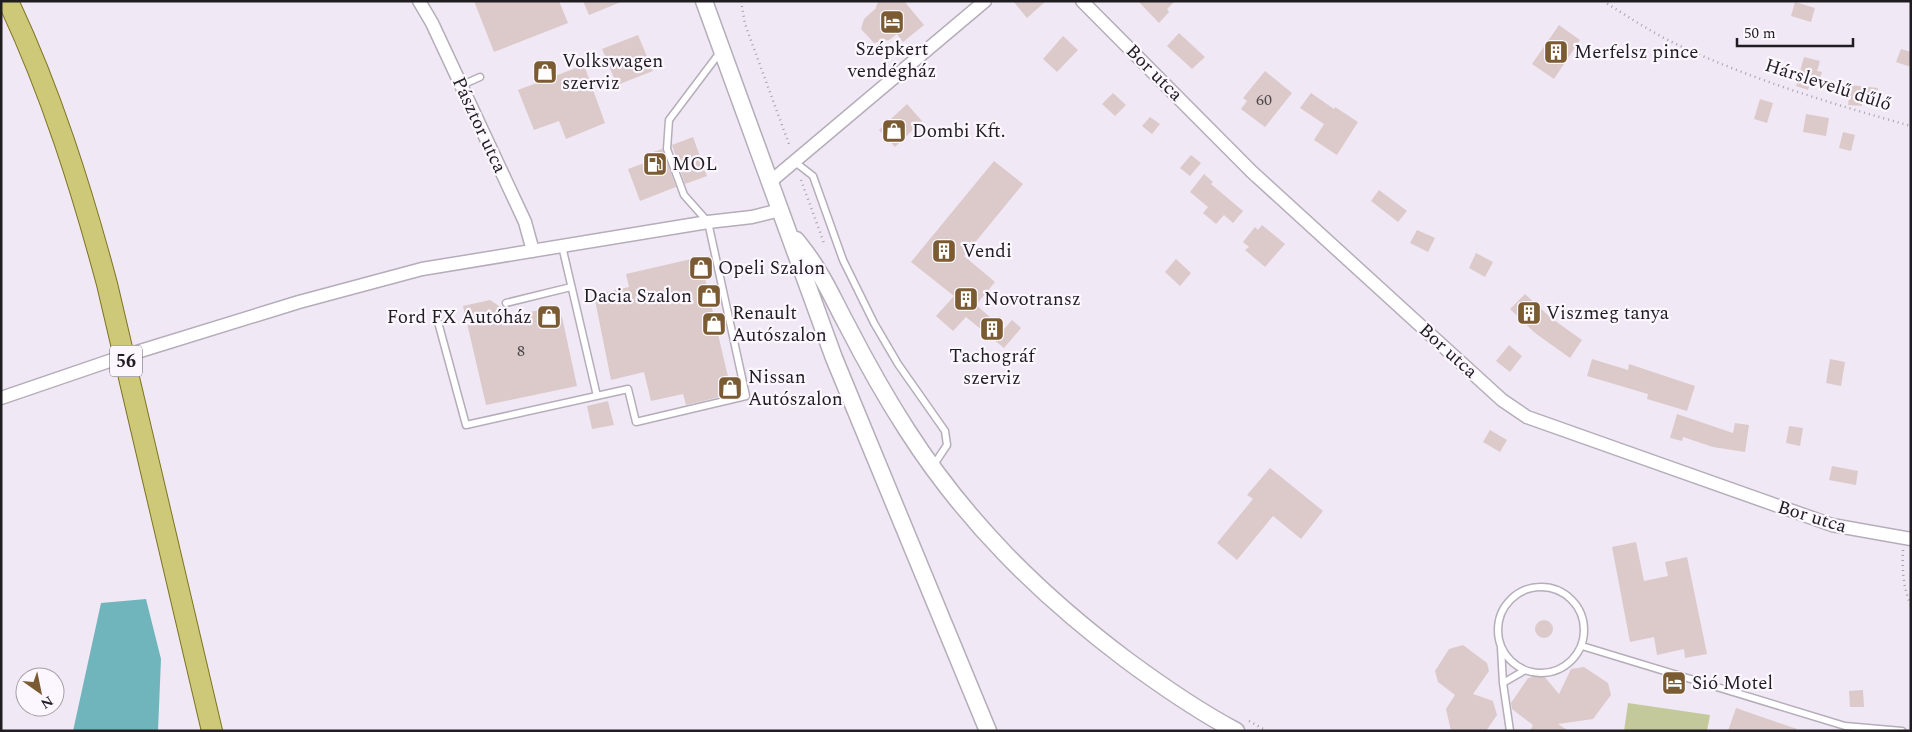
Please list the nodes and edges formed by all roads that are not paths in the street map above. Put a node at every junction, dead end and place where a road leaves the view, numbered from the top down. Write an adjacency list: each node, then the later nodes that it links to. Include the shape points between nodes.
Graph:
1 (8, 1): 18 (main road, 56, via 70,154 93,229)
2 (419, 1): 8 (street, Pásztor utca)
3 (704, 1): 6 (street)
4 (985, 1): 9 (street)
5 (1082, 1): 22 (street, Bor utca, via 1252,172 1502,400 1527,417 1832,525)
6 (721, 50): 10 (street); 12 (lane, via 669,120 667,149 684,195)
7 (480, 77): 8 (lane)
8 (460, 86): 14 (street, Pásztor utca, via 525,222)
9 (795, 162): 10 (street); 21 (lane, via 813,176 843,260 874,323 945,431 947,445)
10 (770, 182): 11 (street)
11 (782, 218): 12 (street, via 752,217); 21 (street, via 819,271 871,372); 29 (street, via 834,358)
12 (708, 222): 13 (street); 19 (lane, via 746,396 636,422 628,389)
13 (562, 246): 14 (street); 15 (lane)
14 (533, 250): 18 (street, via 422,269 299,302)
15 (571, 287): 16 (lane); 19 (lane)
16 (506, 303)
17 (438, 322): 19 (lane, via 466,425)
18 (124, 356): 20 (street); 28 (main road, 56)
19 (597, 396)
20 (1, 398)
21 (933, 467): 27 (street, via 995,544 1046,595 1152,679 1215,720)
22 (1907, 539)
23 (1582, 646): 24 (lane, via 1585,629 1581,612 1572,598 1557,589 1540,586 1524,590 1510,600 1500,614 1498,631); 25 (lane, via 1572,660 1558,670 1542,674); 31 (lane, via 1845,726)
24 (1501, 647): 25 (lane, via 1511,661); 26 (lane)
25 (1525, 670): 26 (lane)
26 (1503, 683): 30 (lane)
27 (1240, 724)
28 (212, 731)
29 (988, 731)
30 (1510, 731)
31 (1902, 731)

